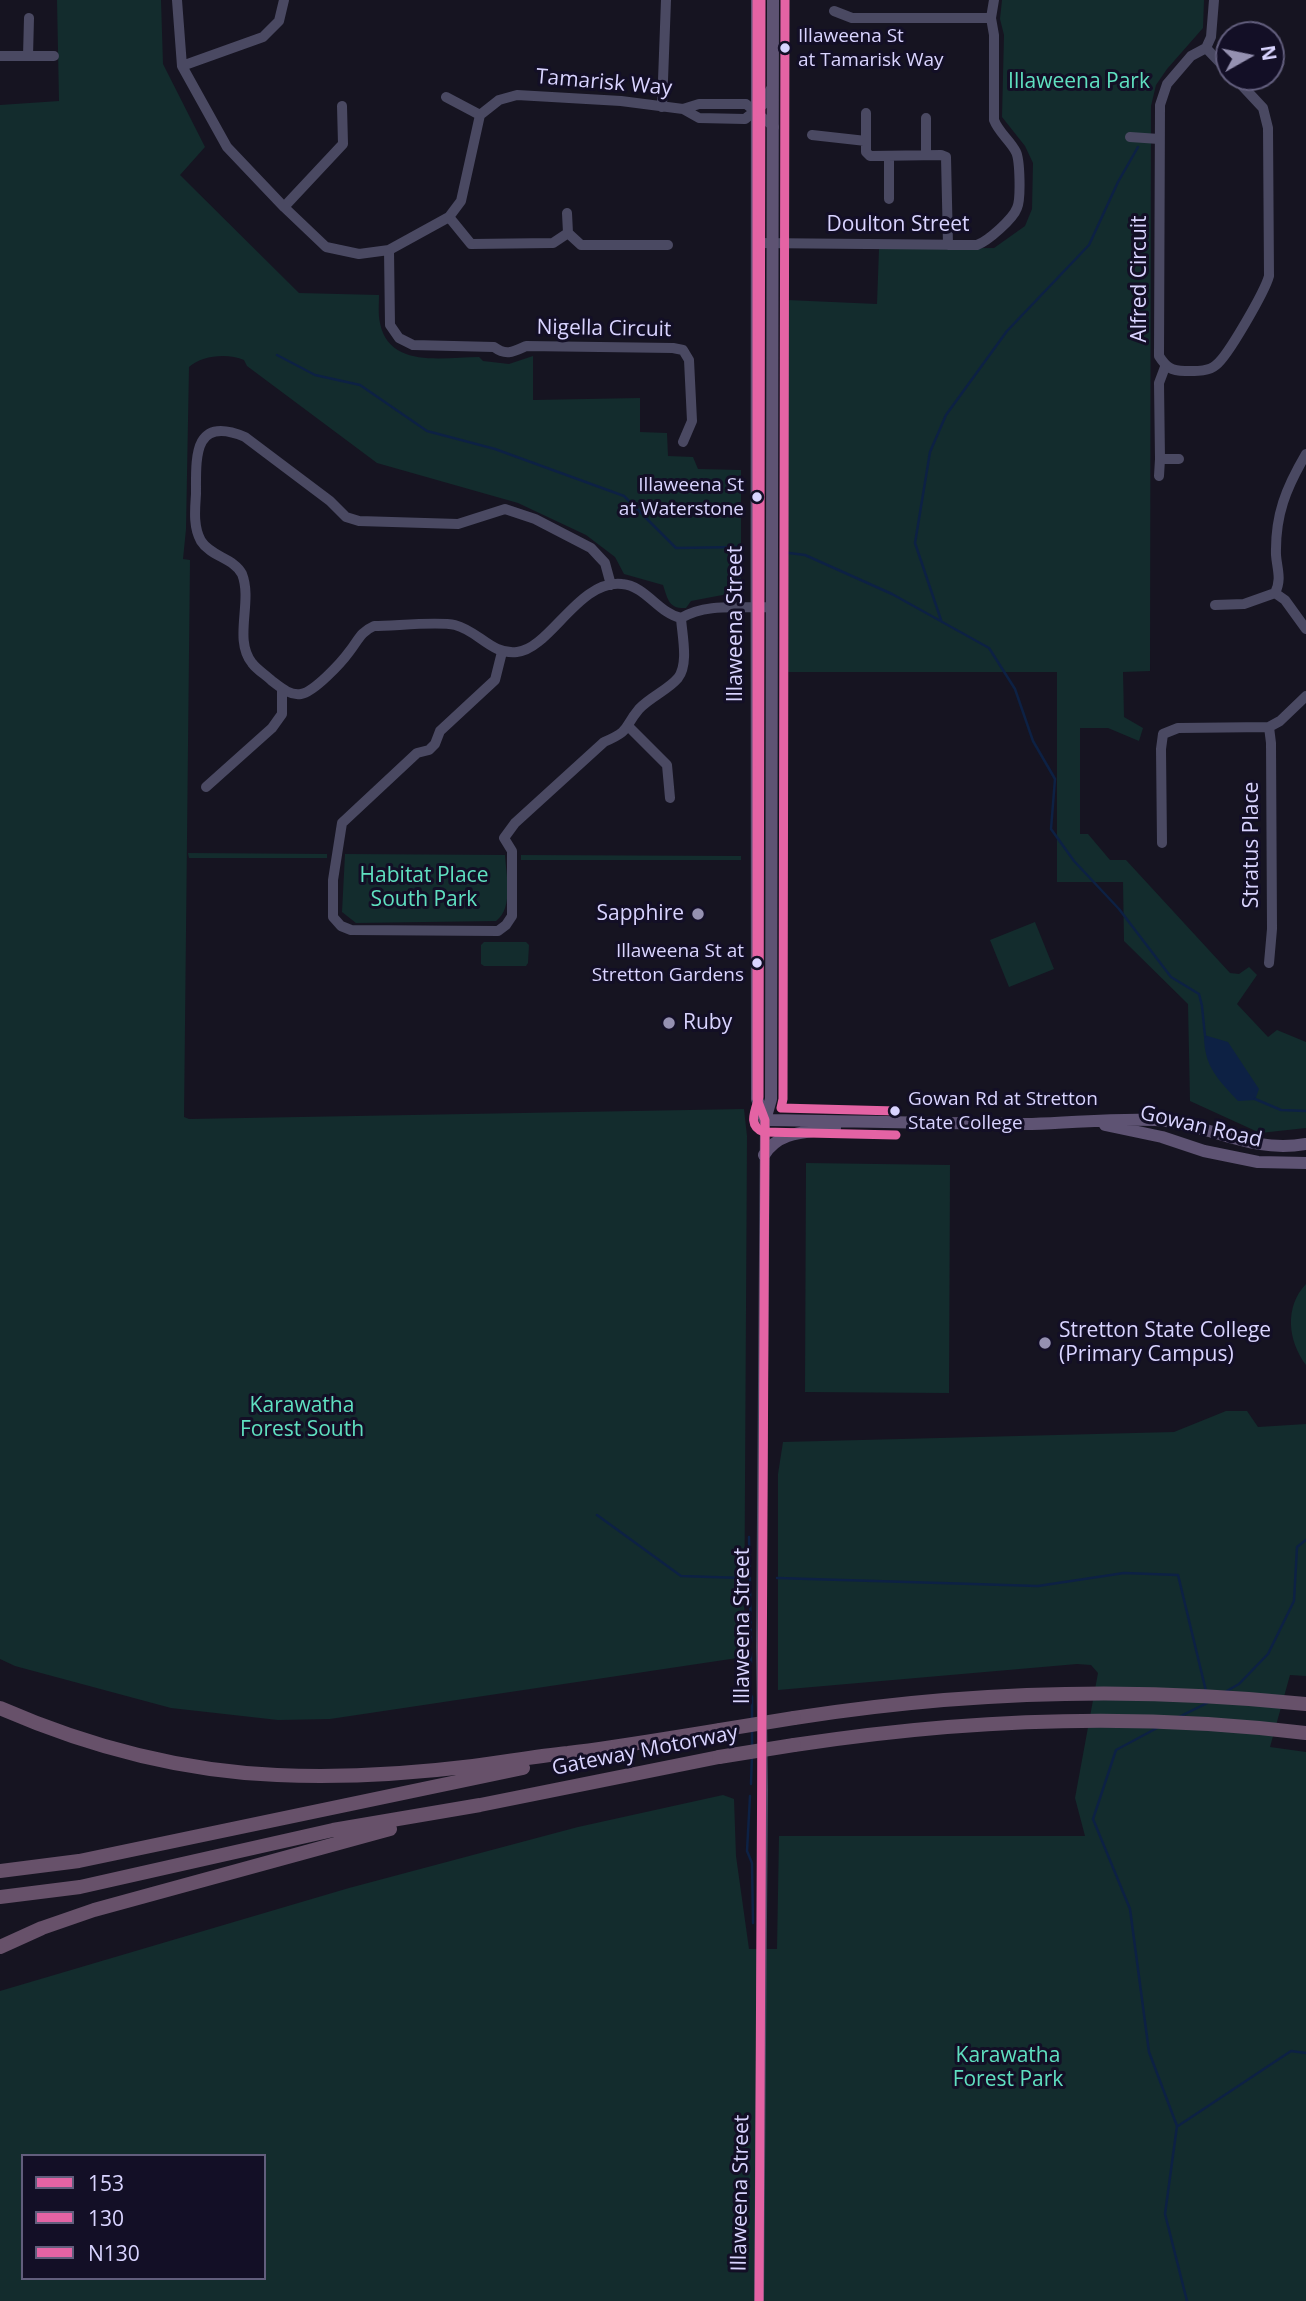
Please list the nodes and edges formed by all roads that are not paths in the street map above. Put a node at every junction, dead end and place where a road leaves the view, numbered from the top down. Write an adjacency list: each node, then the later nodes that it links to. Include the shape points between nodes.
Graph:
1 (177, 0): 16 (street)
2 (284, 0): 16 (street, via 279,21 263,37)
3 (666, 0): 23 (street)
4 (757, 0): 18 (main road, Illaweena Street)
5 (773, 0): 17 (main road, Illaweena Street)
6 (994, 0): 10 (street, Doulton Street)
7 (1214, 0): 11 (street)
8 (834, 11): 10 (street, via 852,18)
9 (29, 18): 13 (street)
10 (991, 18): 46 (street, Doulton Street, via 994,120 1019,162 1019,202 984,243)
11 (1206, 48): 15 (street); 34 (street, Alfred Circuit, via 1191,56 1167,85 1160,105)
12 (0, 56): 13 (street)
13 (28, 56): 14 (street)
14 (54, 56)
15 (1215, 57)
16 (182, 66): 39 (street, via 227,147)
17 (774, 75): 25 (street, via 766,103); 30 (main road, Illaweena Street)
18 (757, 91): 21 (street); 25 (main road, Illaweena Street)
19 (1247, 91): 48 (street, Alfred Circuit, via 1263,108 1268,128 1267,283 1215,367 1176,371)
20 (446, 97): 27 (street)
21 (745, 104): 24 (street, Tamarisk Way, via 699,104); 25 (street)
22 (342, 106): 39 (street, via 343,144)
23 (662, 107): 24 (street, Tamarisk Way); 27 (street, Tamarisk Way, via 517,94 499,100)
24 (682, 109): 29 (street, Tamarisk Way, via 699,118)
25 (757, 111): 29 (street); 30 (street); 31 (main road, Illaweena Street)
26 (866, 113): 35 (street)
27 (480, 115): 41 (street, via 461,201)
28 (926, 118): 36 (street)
29 (745, 119): 31 (street)
30 (774, 127): 44 (main road, Illaweena Street)
31 (757, 135): 43 (main road, Illaweena Street)
32 (812, 135): 35 (street)
33 (1130, 138): 34 (street)
34 (1159, 139): 48 (street, Alfred Circuit, via 1159,356)
35 (866, 141): 37 (street, via 870,156)
36 (926, 155): 37 (street); 46 (street, via 941,155 948,163)
37 (889, 156): 38 (street)
38 (889, 198)
39 (284, 207): 47 (street, via 326,247 359,254)
40 (567, 213): 42 (street)
41 (449, 217): 42 (street, via 471,244 553,243); 47 (street)
42 (568, 233): 45 (street, via 581,245)
43 (757, 243): 44 (street, Doulton Street); 58 (main road, Illaweena Street)
44 (774, 244): 46 (street, Doulton Street); 57 (main road, Illaweena Street)
45 (668, 245)
46 (948, 245)
47 (389, 250): 49 (street, Nigella Circuit, via 390,325 399,338 413,345 494,348 502,353 526,346 683,351 689,360 692,421)
48 (1166, 367): 51 (street, via 1159,383)
49 (683, 442)
50 (1306, 454): 55 (street, via 1287,486 1278,518 1279,584)
51 (1160, 459): 52 (street); 53 (street)
52 (1179, 459)
53 (1159, 477)
54 (611, 585): 59 (street, via 624,584 644,593 669,615); 61 (street, via 590,594 522,652); 63 (street, via 605,563 591,548 535,519 505,509 458,524 359,521 346,517 245,437 230,430 214,432 202,438 196,456 195,520 200,539 208,551 241,572 245,650 253,664)
55 (1275, 593): 56 (street, via 1244,604); 60 (street)
56 (1215, 605)
57 (771, 607): 58 (street); 62 (main road, Illaweena Street)
58 (755, 608): 59 (street, via 706,607); 65 (main road, Illaweena Street)
59 (681, 618): 66 (street, via 684,663 679,677 639,709)
60 (1306, 629)
61 (502, 652): 63 (street, via 454,625 374,626 363,631 316,686 301,694); 66 (street, via 495,680 440,731 429,750 417,752 342,823 333,880 334,917 341,926 351,930 498,931 512,916 512,851 504,838 604,742)
62 (771, 688): 65 (main road); 72 (main road, Illaweena Street)
63 (282, 689): 68 (street, via 282,714 272,728)
64 (1306, 696): 67 (street)
65 (755, 697): 71 (main road, Illaweena Street)
66 (629, 727): 69 (street, via 667,765)
67 (1269, 727): 70 (street, via 1178,728 1163,734); 73 (street, Stratus Place)
68 (206, 787)
69 (670, 798)
70 (1162, 843)
71 (755, 867): 72 (main road); 74 (main road, Illaweena Street, via 757,1099)
72 (771, 867): 74 (main road, Illaweena Street, via 771,1099)
73 (1269, 963)
74 (765, 1120): 75 (main road, Gowan Road); 78 (street, Illaweena Street)
75 (863, 1122): 76 (main road, Gowan Road); 78 (main road, via 798,1132 775,1143)
76 (1088, 1122): 77 (main road, Gowan Road, via 1160,1121 1261,1146); 79 (main road, Gowan Road, via 1244,1159)
77 (1306, 1144)
78 (764, 1155): 88 (street, Illaweena Street)
79 (1306, 1163)
80 (1305, 1704): 83 (highway, Gateway Motorway, bridge, via 1068,1693 945,1698)
81 (0, 1708): 83 (highway, Gateway Motorway, via 136,1754 274,1775 374,1776)
82 (1303, 1732): 84 (highway, Gateway Motorway, bridge, via 1169,1723 944,1727 719,1757)
83 (592, 1751): 85 (highway, via 572,1760 79,1861)
84 (480, 1805): 86 (highway, Gateway Motorway, via 333,1830 80,1887); 87 (highway, via 94,1910)
85 (0, 1871)
86 (0, 1897)
87 (0, 1947)
88 (759, 2301)

